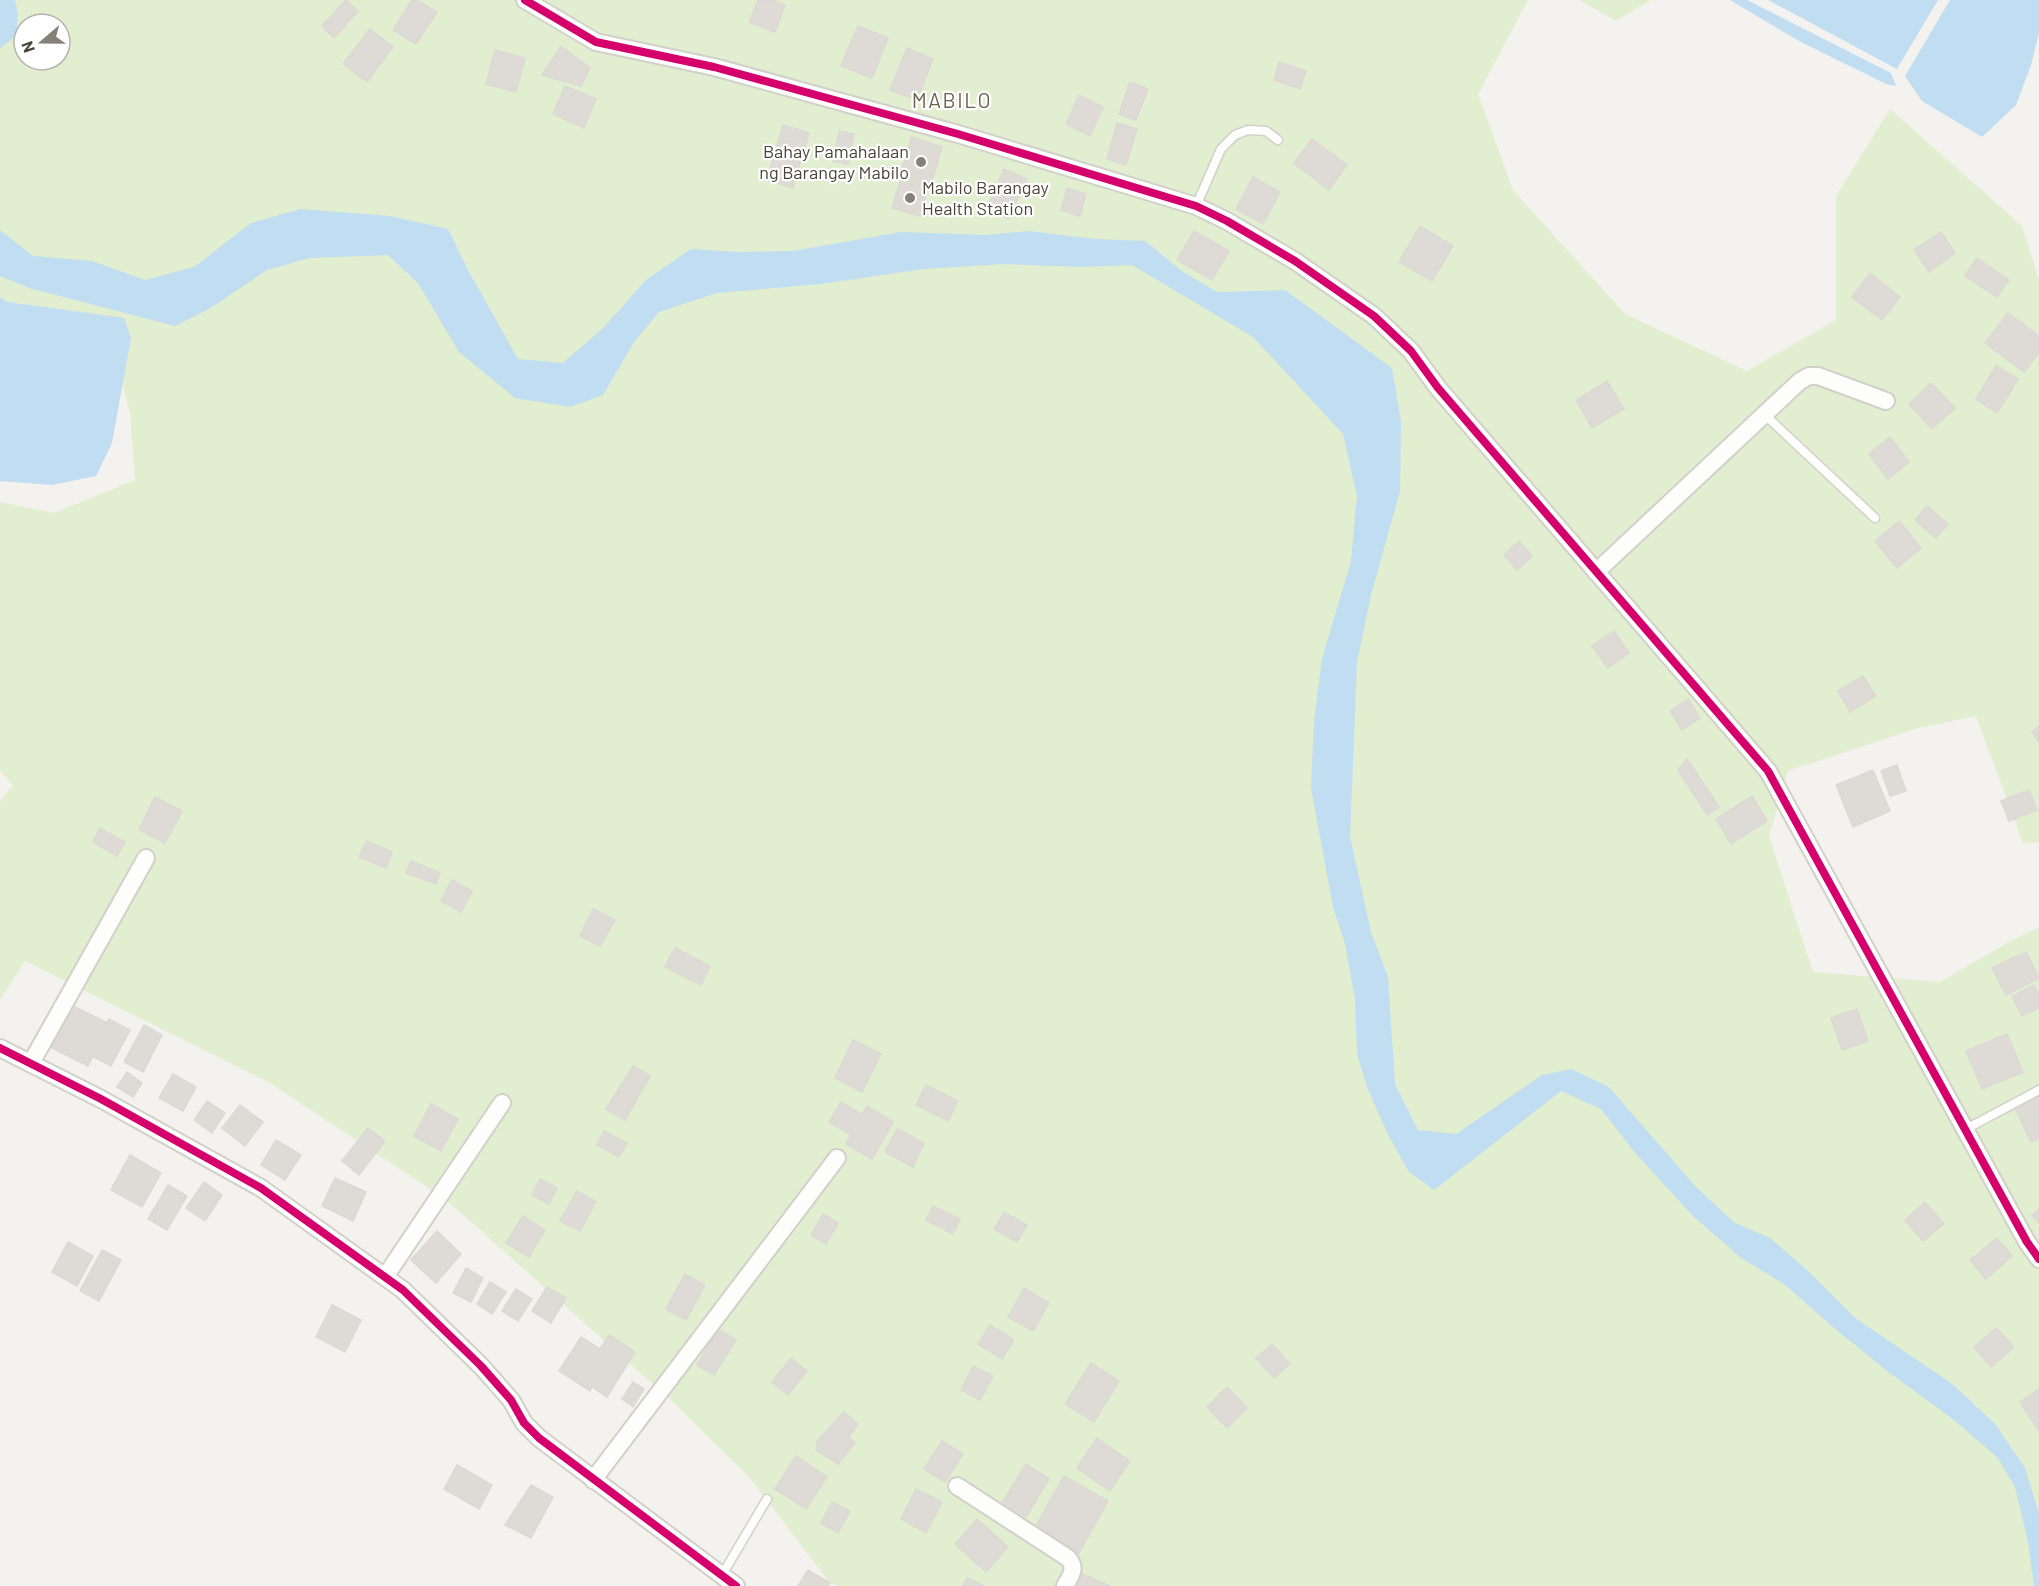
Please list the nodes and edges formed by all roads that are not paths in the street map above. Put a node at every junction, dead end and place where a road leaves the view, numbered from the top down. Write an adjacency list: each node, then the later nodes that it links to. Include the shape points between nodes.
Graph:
1 (525, 0): 3 (street, via 596,42 714,67)
2 (1278, 140): 3 (lane, via 1266,131 1248,130 1235,135 1221,149)
3 (1196, 206): 7 (street, via 1295,261 1374,316 1411,351 1438,388)
4 (1886, 401): 5 (street, via 1809,376)
5 (1765, 415): 6 (lane); 7 (street)
6 (1875, 518)
7 (1596, 572): 13 (street, via 1768,771)
8 (146, 858): 10 (street)
9 (0, 1048): 10 (street)
10 (31, 1064): 16 (street, via 261,1188)
11 (2039, 1090): 13 (lane)
12 (502, 1103): 16 (street)
13 (1966, 1129): 15 (street)
14 (837, 1158): 17 (street)
15 (2039, 1259)
16 (385, 1277): 17 (street, via 481,1366 539,1438)
17 (593, 1480): 20 (street)
18 (957, 1486): 22 (street, via 1068,1558 1074,1569)
19 (767, 1499): 20 (lane)
20 (722, 1575): 21 (street)
21 (736, 1586)
22 (1065, 1586)

